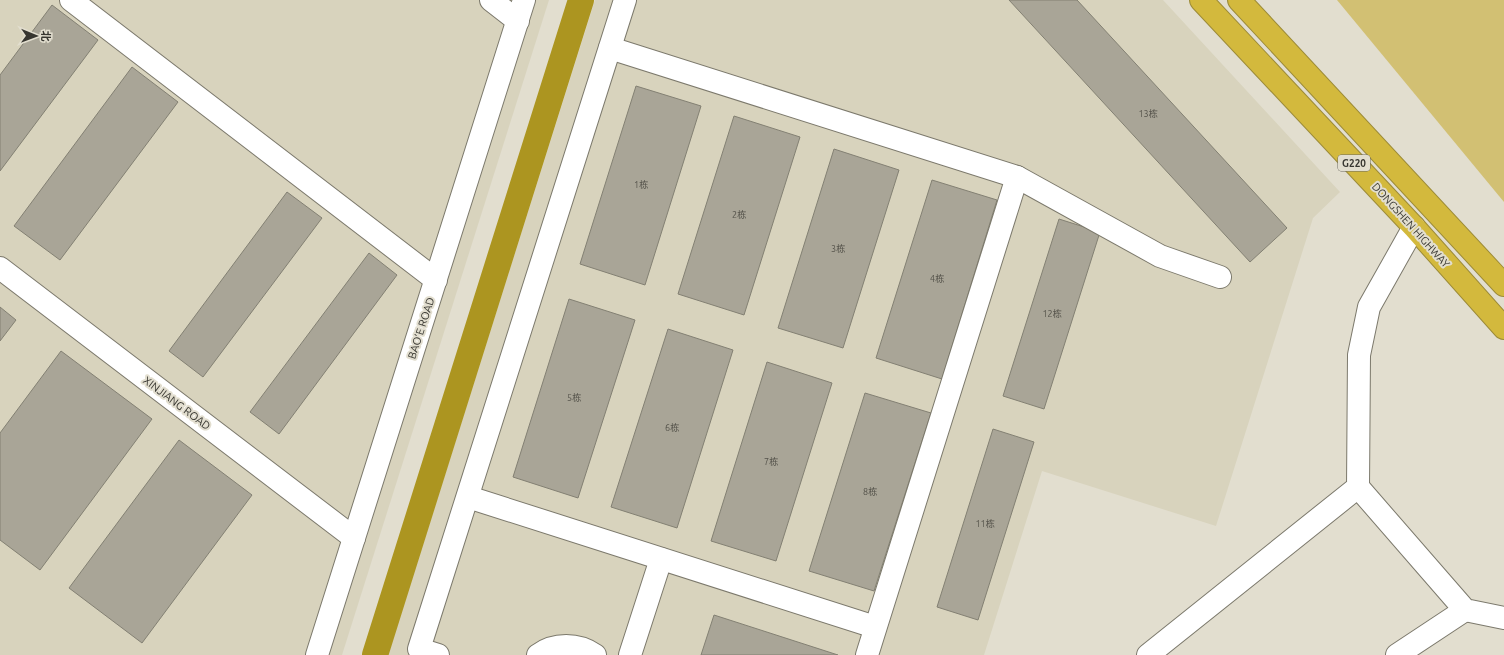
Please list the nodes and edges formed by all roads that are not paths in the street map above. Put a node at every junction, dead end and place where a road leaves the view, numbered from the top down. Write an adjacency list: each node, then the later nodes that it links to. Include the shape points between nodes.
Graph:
1 (71, 0): 13 (lane)
2 (491, 0): 7 (lane)
3 (524, 0): 7 (lane, BAO’E ROAD)
4 (625, 0): 8 (lane)
5 (1201, 0): 10 (highway, DONGSHEN HIGHWAY / G220)
6 (1239, 0): 14 (highway, G220)
7 (518, 21): 13 (lane, BAO’E ROAD)
8 (610, 48): 9 (lane); 17 (lane)
9 (1017, 177): 12 (lane, via 1160,256); 22 (lane)
10 (1414, 227): 15 (highway, DONGSHEN HIGHWAY / G220); 16 (lane, via 1369,307 1359,355)
11 (0, 268): 18 (lane, XINJIANG ROAD)
12 (1220, 277)
13 (436, 280): 18 (lane, BAO’E ROAD)
14 (1504, 286)
15 (1504, 328)
16 (1358, 487): 20 (lane); 29 (lane)
17 (468, 497): 19 (lane); 24 (lane, via 420,649)
18 (354, 538): 23 (lane, BAO’E ROAD)
19 (661, 559): 22 (lane); 27 (lane)
20 (1465, 610): 21 (lane); 30 (lane)
21 (1504, 618)
22 (875, 627): 28 (lane)
23 (317, 655)
24 (438, 655)
25 (538, 655): 26 (lane, via 543,651 568,645)
26 (595, 655)
27 (630, 655)
28 (867, 655)
29 (1148, 655)
30 (1397, 655)

